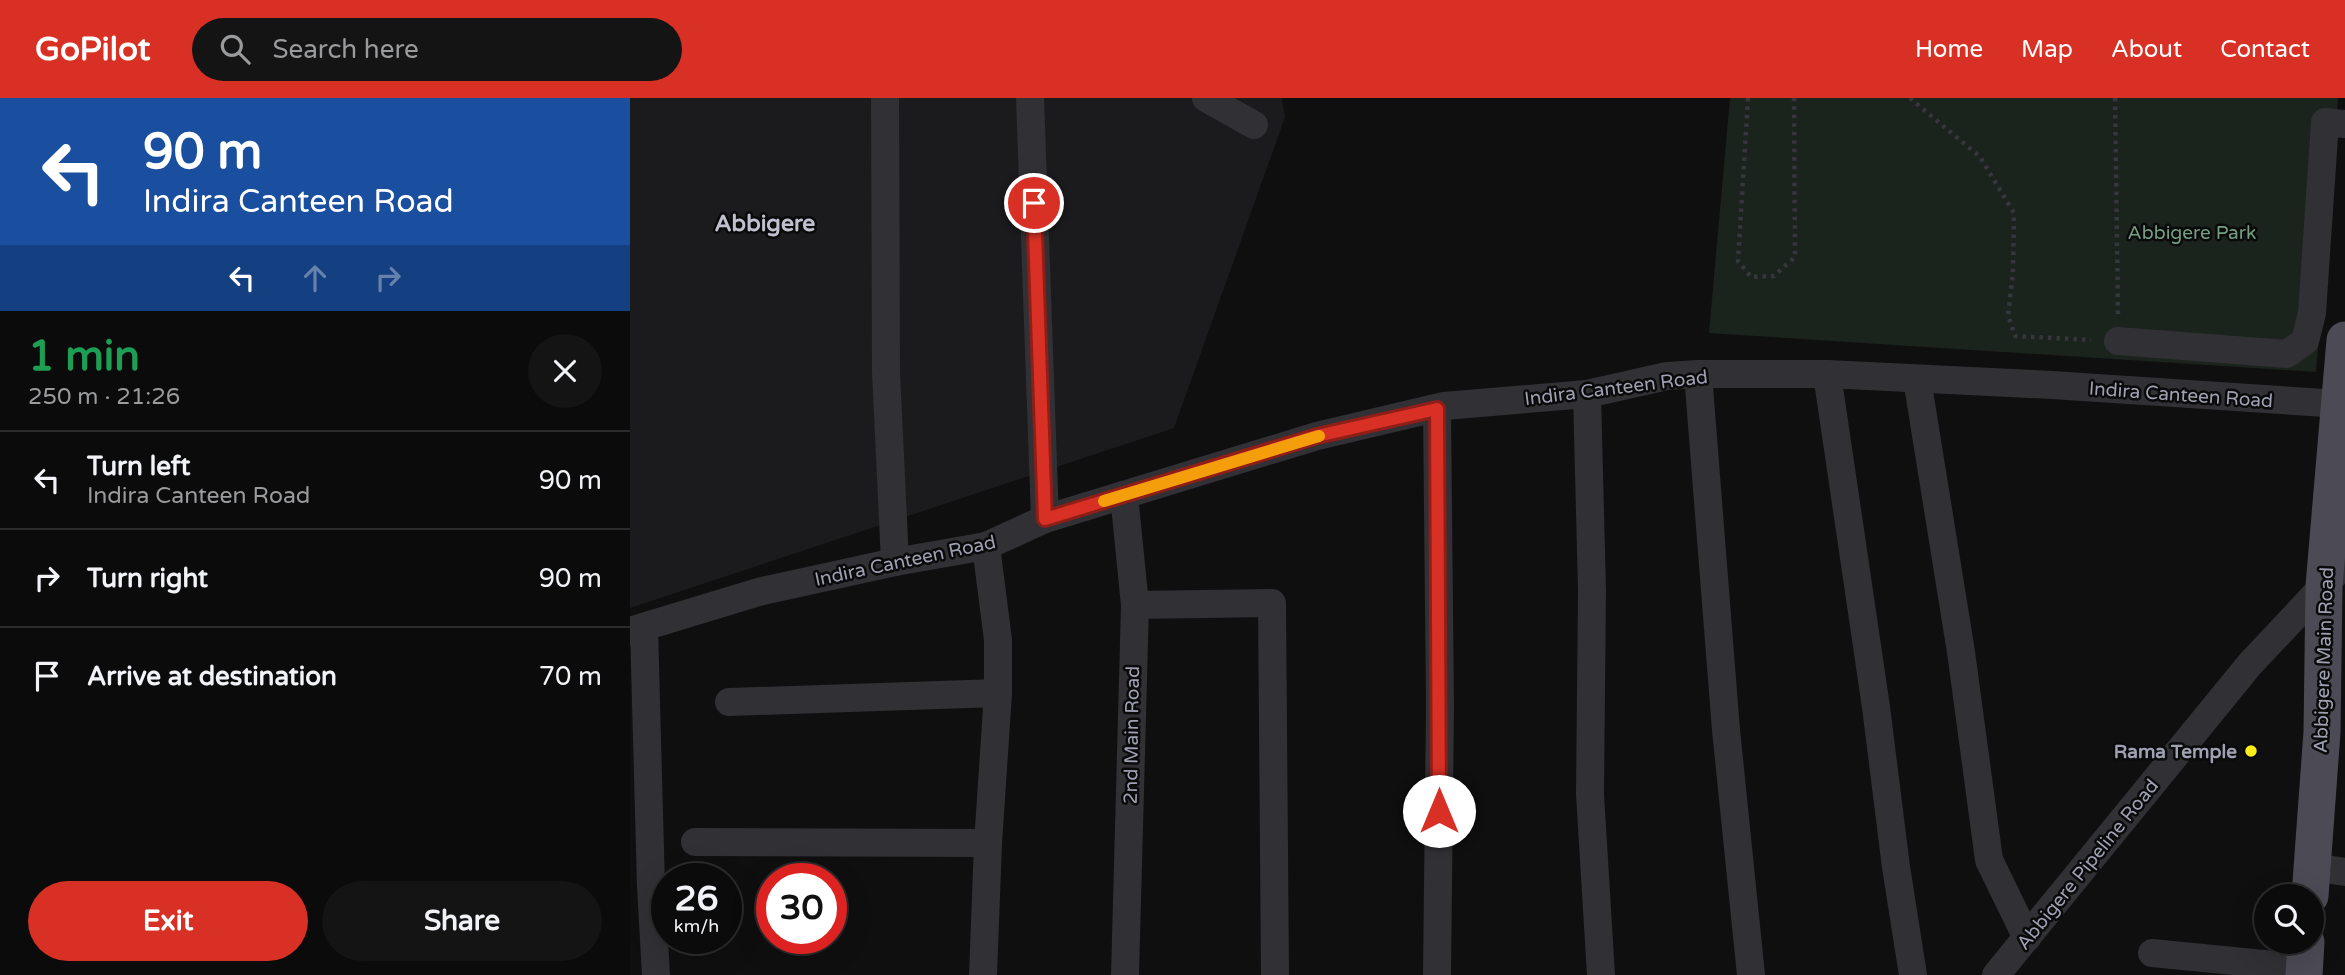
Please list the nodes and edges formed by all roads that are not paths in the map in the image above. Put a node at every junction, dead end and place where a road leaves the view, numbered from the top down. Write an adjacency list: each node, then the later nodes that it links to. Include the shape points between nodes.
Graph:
1 (885, 98): 17 (street, via 886,372)
2 (1030, 98): 15 (street)
3 (1206, 98): 5 (street)
4 (2345, 124): 7 (street, via 2325,122 2312,313 2305,341 2287,354)
5 (1254, 125)
6 (2345, 340): 12 (main road, Abbigere Main Road)
7 (2118, 341)
8 (1698, 374): 9 (street, Indira Canteen Road); 11 (street, Indira Canteen Road, via 1667,376); 36 (street)
9 (1827, 374): 10 (street, Indira Canteen Road); 37 (street)
10 (1917, 379): 12 (street, Indira Canteen Road); 27 (street, via 1989,860)
11 (1587, 394): 13 (street, Indira Canteen Road); 35 (street, via 1592,590 1590,794)
12 (2340, 404): 18 (main road, Abbigere Main Road)
13 (1437, 409): 14 (street, Indira Canteen Road, via 1317,436); 34 (street)
14 (1124, 495): 15 (street, Indira Canteen Road); 19 (street, 2nd Main Road)
15 (1045, 519): 16 (street, Indira Canteen Road)
16 (986, 546): 17 (street, Indira Canteen Road); 21 (street, via 998,640)
17 (895, 562): 20 (street, Indira Canteen Road, via 762,591)
18 (2338, 573): 23 (main road, Abbigere Main Road); 27 (street, Abbigere Pipeline Road, via 2250,664)
19 (1135, 605): 32 (street, 2nd Main Road); 33 (street, via 1272,603)
20 (637, 629): 30 (street)
21 (998, 693): 22 (street); 25 (street)
22 (729, 702)
23 (2333, 733): 26 (main road, Abbigere Main Road)
24 (695, 842): 25 (street)
25 (988, 843): 31 (street)
26 (2322, 878)
27 (2027, 938): 38 (street, Abbigere Pipeline Road)
28 (2152, 953): 29 (street)
29 (2305, 962)
30 (656, 975)
31 (983, 975)
32 (1125, 975)
33 (1275, 975)
34 (1437, 975)
35 (1601, 975)
36 (1751, 975)
37 (1913, 975)
38 (1996, 975)

